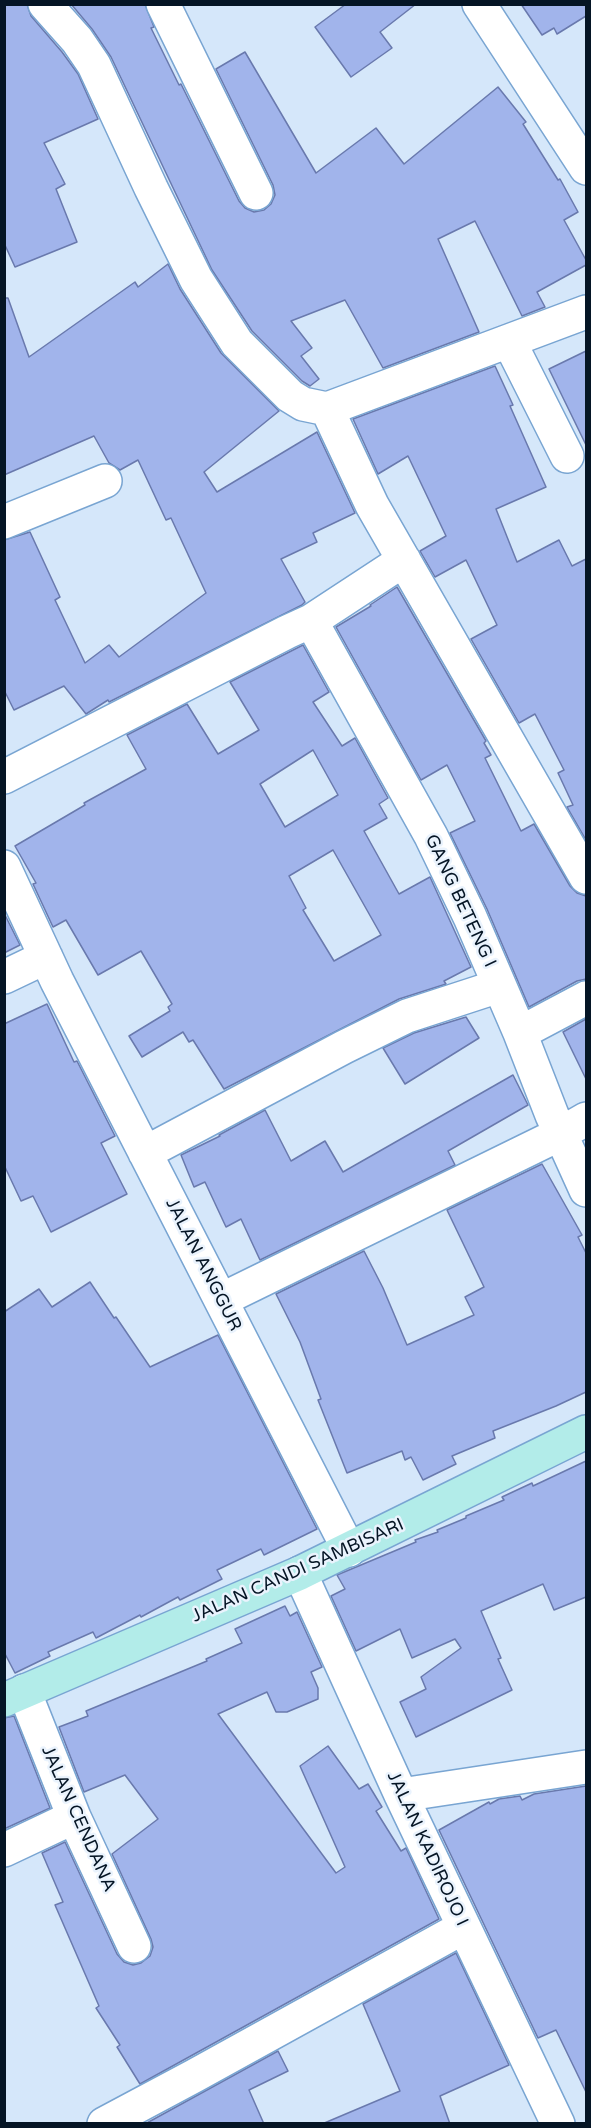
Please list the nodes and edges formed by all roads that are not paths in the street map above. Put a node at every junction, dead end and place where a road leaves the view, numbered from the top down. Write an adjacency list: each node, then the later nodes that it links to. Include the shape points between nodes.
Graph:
1 (45, 4): 8 (street, via 94,65 196,279 237,343 290,396 303,404)
2 (164, 4): 5 (street)
3 (479, 4): 4 (street)
4 (586, 168)
5 (256, 193)
6 (586, 312): 7 (street)
7 (509, 341): 8 (street); 9 (street)
8 (327, 409): 12 (street, via 372,506)
9 (567, 456)
10 (105, 481): 11 (street)
11 (4, 522)
12 (404, 560): 13 (street); 16 (street)
13 (311, 621): 14 (street); 19 (street, GANG BETENG I, via 430,836 471,917)
14 (4, 777)
15 (4, 867): 17 (street, JALAN ANGGUR)
16 (586, 877)
17 (52, 969): 18 (street); 23 (street, JALAN ANGGUR)
18 (4, 977)
19 (499, 986): 21 (street, GANG BETENG I); 23 (street, via 407,1016)
20 (586, 998): 21 (street)
21 (520, 1033): 22 (street, GANG BETENG I)
22 (573, 1127): 24 (street, GANG BETENG I); 25 (street)
23 (145, 1153): 25 (street, JALAN ANGGUR)
24 (586, 1190)
25 (221, 1300): 27 (street, JALAN ANGGUR)
26 (586, 1432): 27 (street, JALAN CANDI SAMBISARI)
27 (349, 1550): 28 (street, JALAN CANDI SAMBISARI)
28 (300, 1573): 29 (street, JALAN CANDI SAMBISARI); 31 (street, JALAN KADIROJO I)
29 (14, 1696): 32 (street, JALAN CENDANA)
30 (586, 1767): 31 (street)
31 (401, 1795): 34 (street, JALAN KADIROJO I)
32 (75, 1817): 33 (street); 35 (street, JALAN CENDANA)
33 (4, 1850)
34 (464, 1927): 36 (street); 37 (street, JALAN KADIROJO I)
35 (134, 1946)
36 (104, 2124)
37 (558, 2124)

